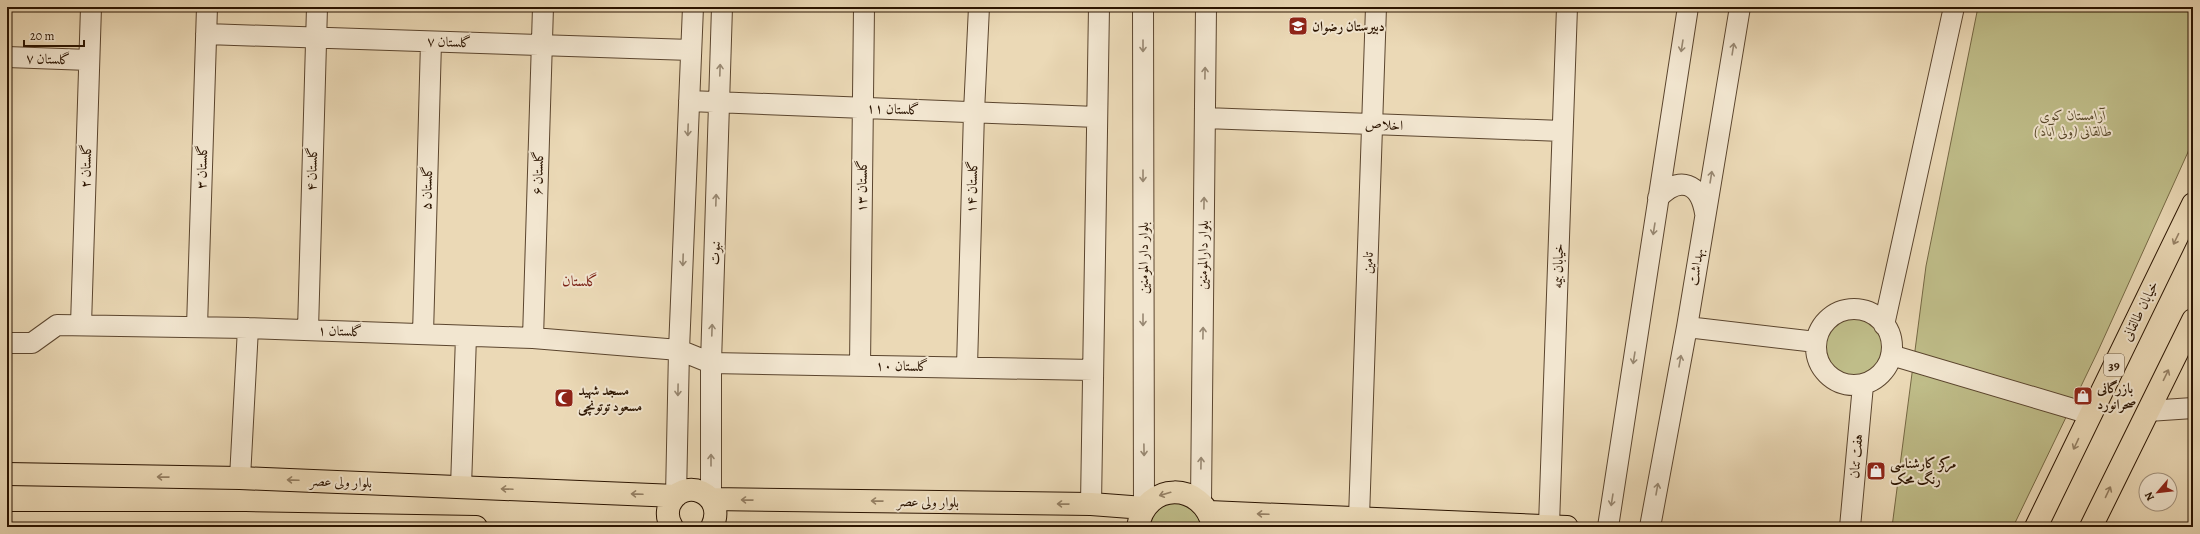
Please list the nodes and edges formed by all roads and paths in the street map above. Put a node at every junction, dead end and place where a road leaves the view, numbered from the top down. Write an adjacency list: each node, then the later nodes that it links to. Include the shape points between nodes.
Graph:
1 (91, 7): 23 (street, گلستان ۲)
2 (207, 7): 17 (street, گلستان ۳)
3 (317, 7): 18 (street, گلستان ۴)
4 (543, 7): 20 (street, گلستان ۶)
5 (693, 7): 21 (street)
6 (722, 7): 25 (street, نبوت, one-way to 6)
7 (864, 7): 26 (street, گلستان ۱۳)
8 (979, 7): 27 (street, گلستان ۱۴)
9 (1099, 7): 28 (street)
10 (1143, 7): 64 (street, بلوار دار المومنین, one-way to 64)
11 (1206, 7): 29 (street, بلوار دارالمومنین, one-way to 11)
12 (1376, 7): 30 (street, تامین)
13 (1567, 7): 31 (street, خیابان بیمه)
14 (1688, 7): 32 (street, one-way to 32)
15 (1740, 7): 34 (street, بهداشت, one-way to 15)
16 (1954, 7): 36 (street)
17 (206, 34): 18 (street, گلستان ۷); 38 (street, گلستان ۳)
18 (316, 38): 19 (street, گلستان ۷); 41 (street, گلستان ۴)
19 (431, 42): 20 (street, گلستان ۷); 42 (street, گلستان ۵)
20 (542, 45): 21 (street, گلستان ۷); 44 (street, گلستان ۶)
21 (691, 50): 24 (street)
22 (7, 57): 23 (street, گلستان ۷)
23 (89, 60): 37 (street, گلستان ۲)
24 (689, 101): 25 (street, گلستان ۱۱); 47 (street, one-way to 47)
25 (719, 102): 26 (street, گلستان ۱۱); 49 (street, نبوت, one-way to 25)
26 (863, 108): 27 (street, گلستان ۱۱); 50 (street, گلستان ۱۳)
27 (974, 112): 28 (street, گلستان ۱۱); 51 (street, گلستان ۱۴)
28 (1096, 117): 52 (street)
29 (1205, 118): 30 (street, اخلاص); 63 (street, بلوار دارالمومنین, one-way to 29)
30 (1372, 124): 31 (street, اخلاص); 65 (street, تامین)
31 (1562, 131): 68 (street, خیابان بیمه)
32 (1658, 198): 34 (street, via 1673,185 1690,187 1703,201); 72 (street, one-way to 72)
33 (2193, 204): 56 (main road, خیابان طالقانی / 39, one-way to 56)
34 (1705, 214): 39 (street, بهداشت)
35 (2193, 320): 55 (main road, one-way to 35)
36 (1884, 324): 45 (street, via 1863,310 1850,309 1838,312 1827,320); 48 (street, via 1890,336)
37 (81, 325): 38 (street, گلستان ۱); 46 (street, گلستان ۱, via 58,325 32,343)
38 (197, 327): 40 (street, گلستان ۱)
39 (1687, 327): 45 (street); 73 (street, بهداشت, one-way to 39)
40 (248, 328): 41 (street, گلستان ۱); 58 (street)
41 (308, 330): 42 (street, گلستان ۱)
42 (423, 334): 43 (street, گلستان ۱)
43 (466, 336): 44 (street, گلستان ۱); 59 (street)
44 (533, 338): 47 (street, گلستان ۱)
45 (1816, 342): 53 (street, via 1818,360 1828,376 1850,386)
46 (7, 343)
47 (679, 350): 49 (street, گلستان ۱); 60 (street, one-way to 60)
48 (1891, 355): 53 (street, via 1884,372); 56 (street)
49 (711, 363): 50 (street, گلستان ۱۰); 61 (street, نبوت, one-way to 49)
50 (860, 366): 51 (street, گلستان ۱۰)
51 (967, 367): 52 (street, گلستان ۱۰)
52 (1093, 370): 62 (street)
53 (1863, 385): 74 (street, هفت تنان)
54 (2193, 408): 55 (street)
55 (2148, 411): 76 (main road, one-way to 55)
56 (2090, 414): 75 (main road, خیابان طالقانی / 39, one-way to 75)
57 (7, 474): 58 (main road, بلوار ولی عصر, one-way to 57)
58 (240, 478): 59 (main road, بلوار ولی عصر, one-way to 58)
59 (461, 487): 60 (main road, بلوار ولی عصر, one-way to 59)
60 (676, 496): 61 (main road, بلوار ولی عصر, via 682,492 698,490); 70 (main road, via 668,509)
61 (711, 499): 62 (main road, بلوار ولی عصر, one-way to 61); 71 (main road, via 716,513)
62 (1091, 504): 64 (main road, بلوار ولی عصر)
63 (1208, 514): 64 (main road, one-way to 64, via 1190,495 1178,492 1165,493 1153,499); 65 (main road, one-way to 63)
64 (1141, 518)
65 (1359, 518): 68 (main road)
66 (7, 523): 67 (main road)
67 (245, 525): 69 (main road)
68 (1558, 526)
69 (476, 527)
70 (672, 527)
71 (712, 527)
72 (1608, 527)
73 (1650, 527)
74 (1850, 527)
75 (2036, 527)
76 (2091, 527)

